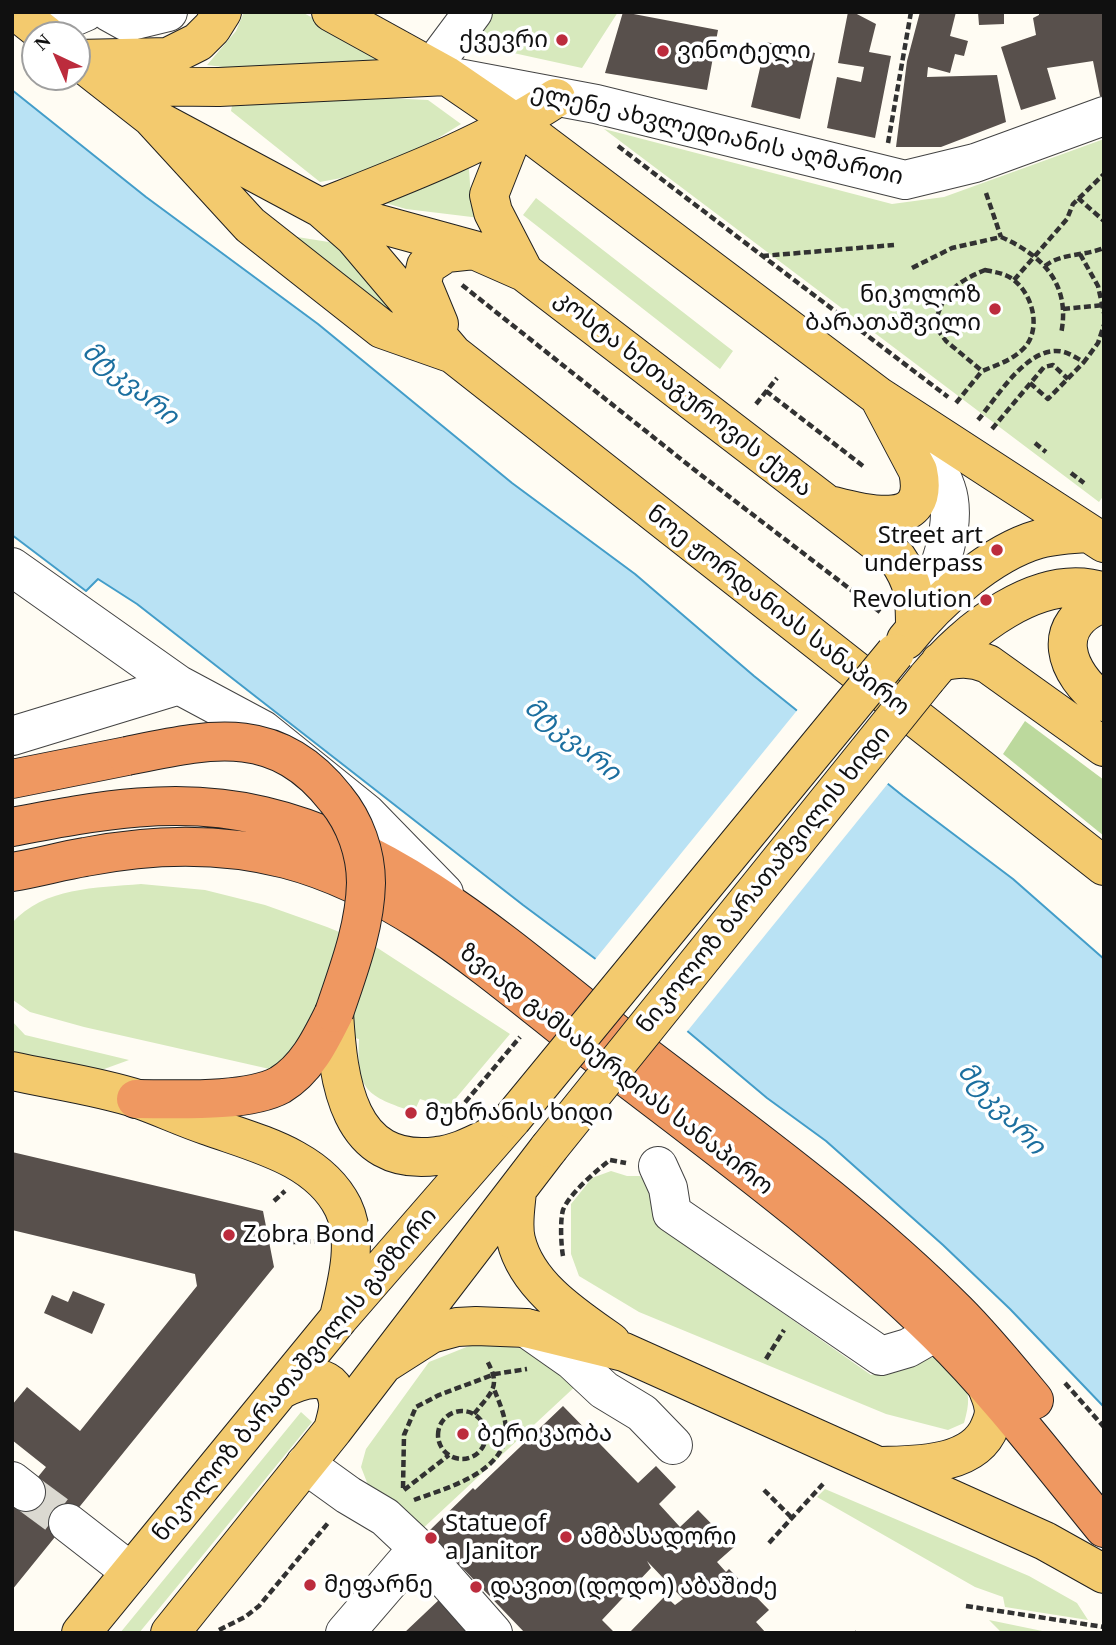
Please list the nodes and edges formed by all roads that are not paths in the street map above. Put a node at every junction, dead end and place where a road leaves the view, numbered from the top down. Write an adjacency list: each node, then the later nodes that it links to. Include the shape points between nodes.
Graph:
1 (85, 12): 7 (street)
2 (109, 12): 3 (street, via 127,22)
3 (168, 12)
4 (222, 12): 8 (main road, via 198,42 167,57)
5 (331, 12): 10 (main road)
6 (473, 12): 10 (street)
7 (53, 21)
8 (91, 59)
9 (91, 70): 11 (main road, ნოე ჟორდანიას სანაპირო)
10 (440, 71): 11 (main road, via 233,86); 12 (street, ელენე ახვლედიანის აღმართი); 15 (main road)
11 (113, 86): 14 (main road, ნოე ჟორდანიას სანაპირო)
12 (556, 98): 13 (street, ელენე ახვლედიანის აღმართი, via 905,180 975,163); 15 (main road)
13 (1104, 116)
14 (151, 117): 18 (main road, კოსტა ხეთაგუროვის ქუჩა); 21 (main road, ნოე ჟორდანიას სანაპირო, via 250,225 382,329)
15 (517, 124): 16 (main road); 17 (main road); 18 (main road, via 415,172)
16 (572, 165): 17 (main road, via 524,160); 22 (main road)
17 (495, 177): 20 (main road, via 489,195 493,212)
18 (321, 208): 19 (main road, კოსტა ხეთაგუროვის ქუჩა); 21 (main road, ნოე ჟორდანიას სანაპირო, via 354,237)
19 (465, 265): 20 (main road, კოსტა ხეთაგუროვის ქუჩა); 21 (main road, via 446,253 432,260 423,272 430,306)
20 (524, 272): 23 (main road, კოსტა ხეთაგუროვის ქუჩა)
21 (453, 354): 36 (main road, ნოე ჟორდანიას სანაპირო)
22 (878, 396): 23 (main road, via 918,471 918,496 911,507 889,516); 24 (main road); 28 (street, via 929,458 949,503 943,556)
23 (825, 504): 28 (main road, კოსტა ხეთაგუროვის ქუჩა, via 897,558 909,575 913,588)
24 (1096, 538): 28 (main road, ნიკოლოზ ბარათაშვილის ხიდი, via 1057,535 1013,549)
25 (14, 572): 30 (street)
26 (1104, 592): 29 (main road, ნიკოლოზ ბარათაშვილის ხიდი, via 1077,588 1021,601 966,637)
27 (1104, 603): 31 (main road, via 1079,616 1068,655 1083,685)
28 (897, 635): 42 (main road, ნიკოლოზ ბარათაშვილის ხიდი, bridge)
29 (933, 670): 33 (main road, via 957,658 988,664); 44 (main road, ნიკოლოზ ბარათაშვილის ხიდი, bridge)
30 (179, 685): 32 (street); 38 (street, via 263,730 366,813)
31 (1104, 702)
32 (12, 736)
33 (1104, 747)
34 (12, 779): 39 (highway, bridge, via 217,740 265,746 292,757 341,804 364,858 362,922)
35 (12, 827): 38 (highway, ზვიად გამსახურდიას სანაპირო, via 98,811 166,805 262,815 352,846)
36 (1104, 866)
37 (12, 872): 47 (highway, ზვიად გამსახურდიას სანაპირო, via 119,851 231,848 323,870 373,893 477,961 656,1100 828,1235)
38 (467, 918): 56 (highway, ზვიად გამსახურდიას სანაპირო, via 809,1183 911,1269 990,1347)
39 (334, 1013): 41 (highway, via 312,1054 278,1086 199,1100); 42 (main road, via 346,1098 376,1144 389,1151 436,1157 457,1152)
40 (12, 1071): 41 (main road)
41 (136, 1099): 45 (main road, via 267,1147 323,1180 349,1225 349,1277)
42 (506, 1125): 45 (main road, ნიკოლოზ ბარათაშვილის გამზირი)
43 (658, 1166): 47 (street, via 672,1213 881,1356)
44 (517, 1190): 48 (main road, via 515,1237 529,1269 559,1302); 49 (main road)
45 (339, 1318): 51 (main road, ნიკოლოზ ბარათაშვილის გამზირი)
46 (526, 1328): 48 (main road); 49 (main road, via 457,1327 430,1334); 53 (street, via 604,1390 642,1413)
47 (936, 1332): 50 (highway, ზვიად გამსახურდიას სანაპირო)
48 (624, 1352): 55 (main road)
49 (384, 1364): 52 (main road)
50 (986, 1384): 55 (main road, via 994,1416 979,1442 965,1452 924,1465); 58 (highway, ზვიად გამსახურდიას სანაპირო)
51 (280, 1390): 52 (main road, via 302,1379 323,1380 338,1404); 61 (main road, ნიკოლოზ ბარათაშვილის გამზირი)
52 (333, 1430): 54 (main road)
53 (673, 1445)
54 (305, 1464): 60 (street, via 348,1494 396,1505); 64 (main road)
55 (876, 1466): 59 (main road)
56 (1104, 1486)
57 (68, 1523): 61 (street)
58 (1103, 1525): 59 (main road, via 1080,1538)
59 (1045, 1541): 62 (main road)
60 (418, 1548): 65 (street); 66 (street)
61 (131, 1572): 63 (main road, ნიკოლოზ ბარათაშვილის გამზირი)
62 (1104, 1574)
63 (81, 1633)
64 (170, 1633)
65 (345, 1633)
66 (493, 1633)

